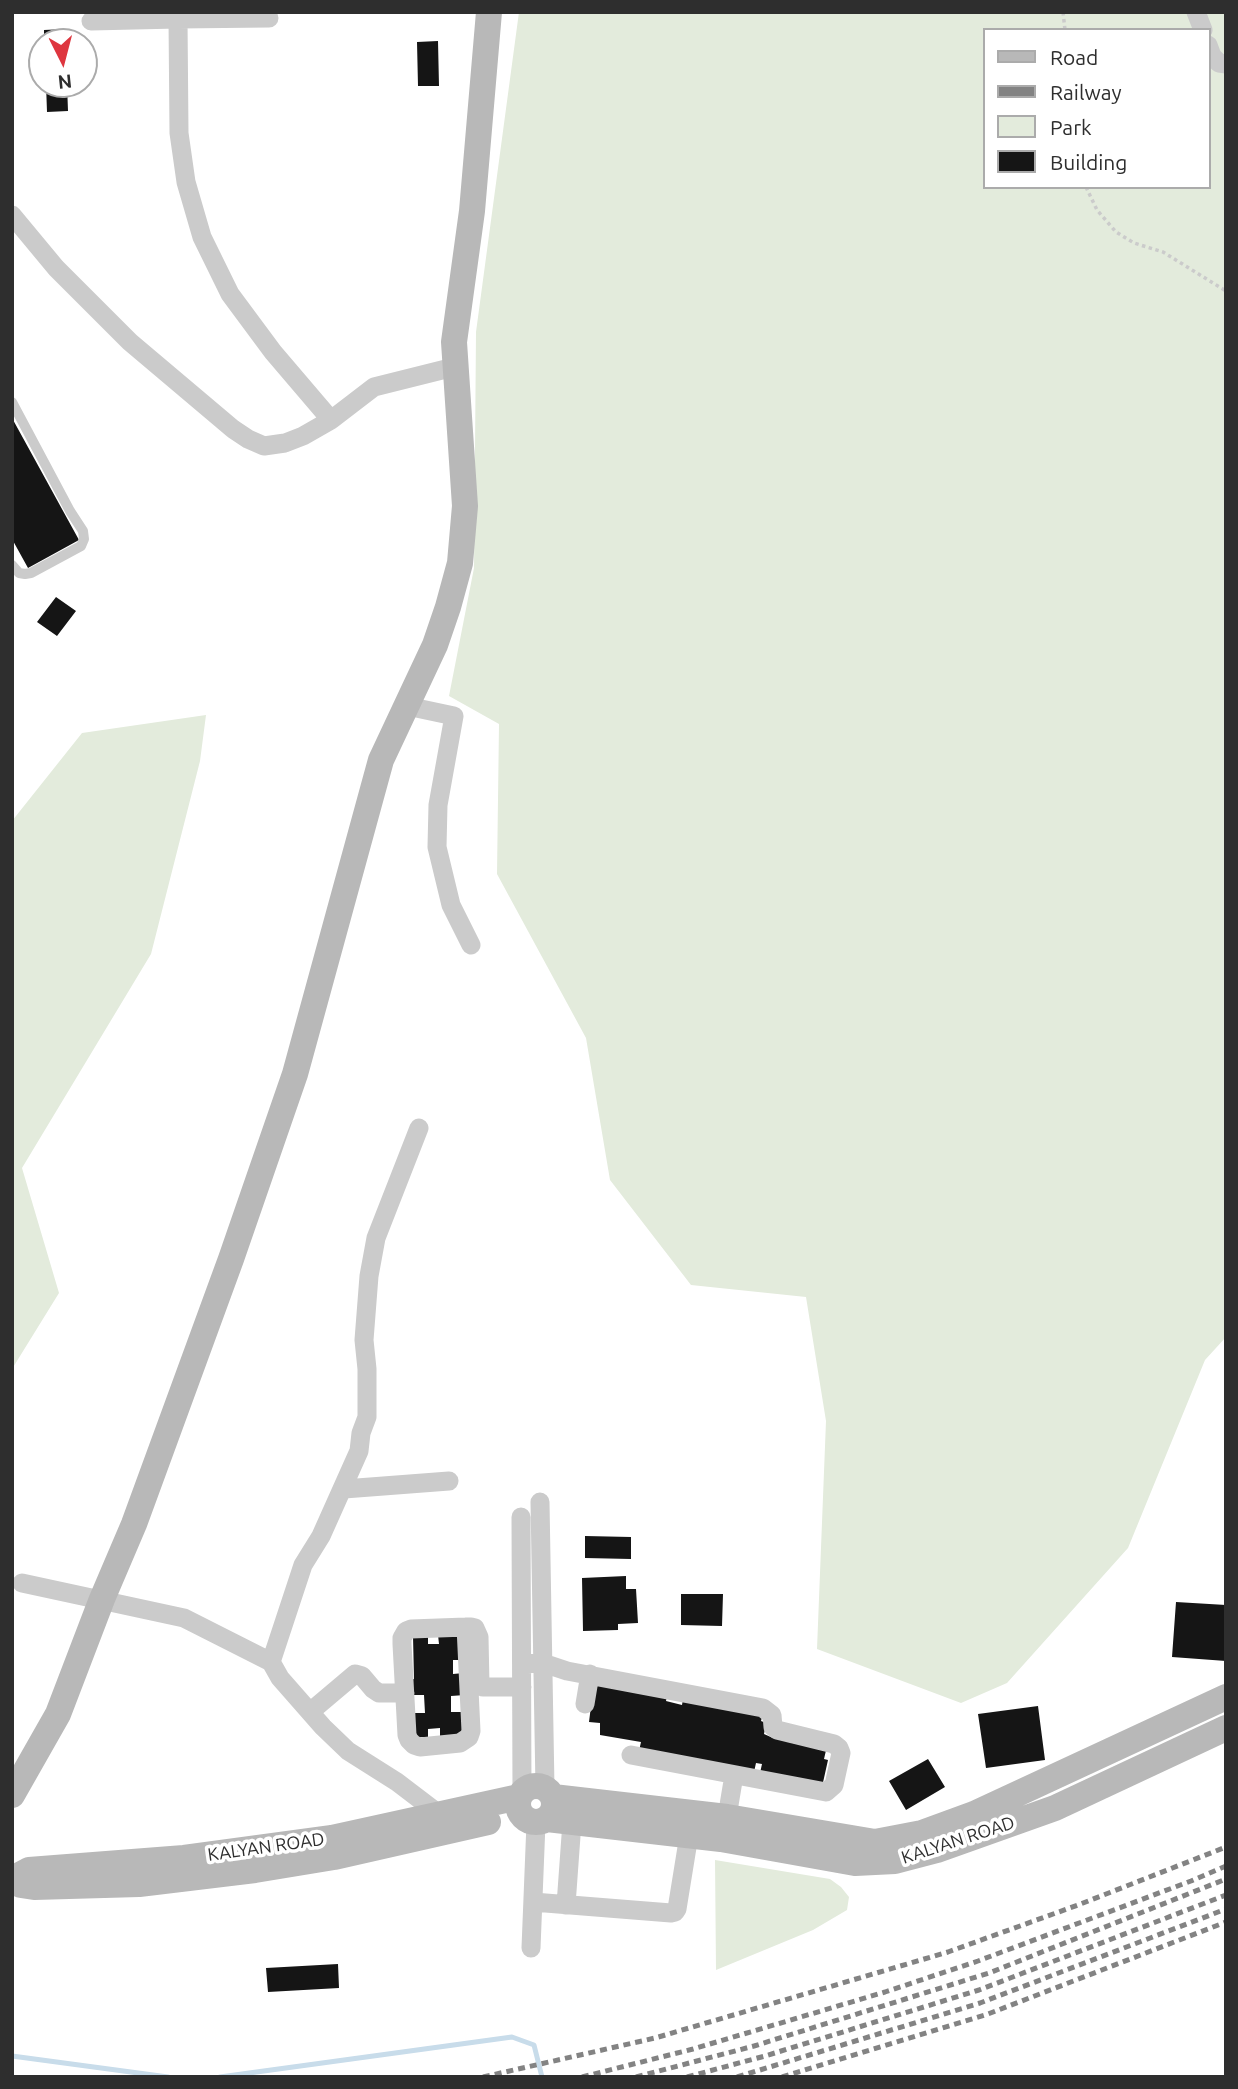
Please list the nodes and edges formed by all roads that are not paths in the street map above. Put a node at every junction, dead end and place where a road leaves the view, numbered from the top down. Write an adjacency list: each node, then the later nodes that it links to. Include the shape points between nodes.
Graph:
1 (489, 12): 8 (main road)
2 (178, 15): 3 (street); 4 (street); 10 (street, via 179,133 186,182 202,237 230,294)
3 (270, 18)
4 (91, 21)
5 (1210, 50): 6 (street, via 1219,63)
6 (1226, 64)
7 (12, 215): 10 (street, via 56,268 130,342 248,439 264,446 285,443)
8 (454, 367): 10 (street, via 374,387); 12 (main road, via 466,506 460,563 435,645)
9 (12, 402): 11 (lane, via 84,539 81,546 31,572 19,573)
10 (331, 420)
11 (12, 565)
12 (407, 706): 13 (street, via 454,716 438,805 437,848 451,905); 20 (main road, via 381,760 295,1074 134,1524)
13 (471, 945)
14 (419, 1128): 16 (street, via 376,1238 364,1340 367,1417)
15 (449, 1481): 16 (street)
16 (344, 1489): 22 (street, via 303,1565)
17 (540, 1502): 23 (street)
18 (521, 1517): 24 (street)
19 (22, 1583): 20 (street)
20 (102, 1599): 22 (street, via 184,1618); 34 (main road, via 58,1714)
21 (466, 1627): 26 (street, via 478,1632 480,1685); 27 (street, via 406,1631 402,1638); 27 (street, via 469,1737 460,1743 414,1745 407,1735)
22 (271, 1662): 30 (street, via 279,1678)
23 (543, 1663): 24 (street); 25 (street); 35 (street)
24 (522, 1664): 26 (street)
25 (590, 1674): 29 (street); 33 (street, via 763,1708 772,1715 777,1730 834,1744 841,1753 834,1785 826,1792)
26 (522, 1687): 35 (street)
27 (405, 1693): 30 (street, via 379,1693 355,1674)
28 (1226, 1697): 39 (main road, KALYAN ROAD, via 974,1814 922,1833)
29 (585, 1703)
30 (310, 1712): 37 (street, via 348,1751 397,1782)
31 (1226, 1728): 39 (main road, KALYAN ROAD, via 1055,1808 937,1850)
32 (631, 1755): 33 (street)
33 (734, 1775): 36 (street)
34 (12, 1795)
35 (539, 1807): 36 (main road, KALYAN ROAD); 37 (main road, KALYAN ROAD); 38 (main road, KALYAN ROAD); 41 (street); 42 (street)
36 (727, 1817): 39 (main road, KALYAN ROAD)
37 (442, 1823): 40 (main road, KALYAN ROAD, via 184,1858 29,1870)
38 (688, 1835): 39 (main road, KALYAN ROAD, via 855,1863 895,1861); 42 (street, via 675,1912)
39 (906, 1847)
40 (12, 1881)
41 (533, 1902): 42 (street); 43 (street)
42 (566, 1905)
43 (531, 1948)

